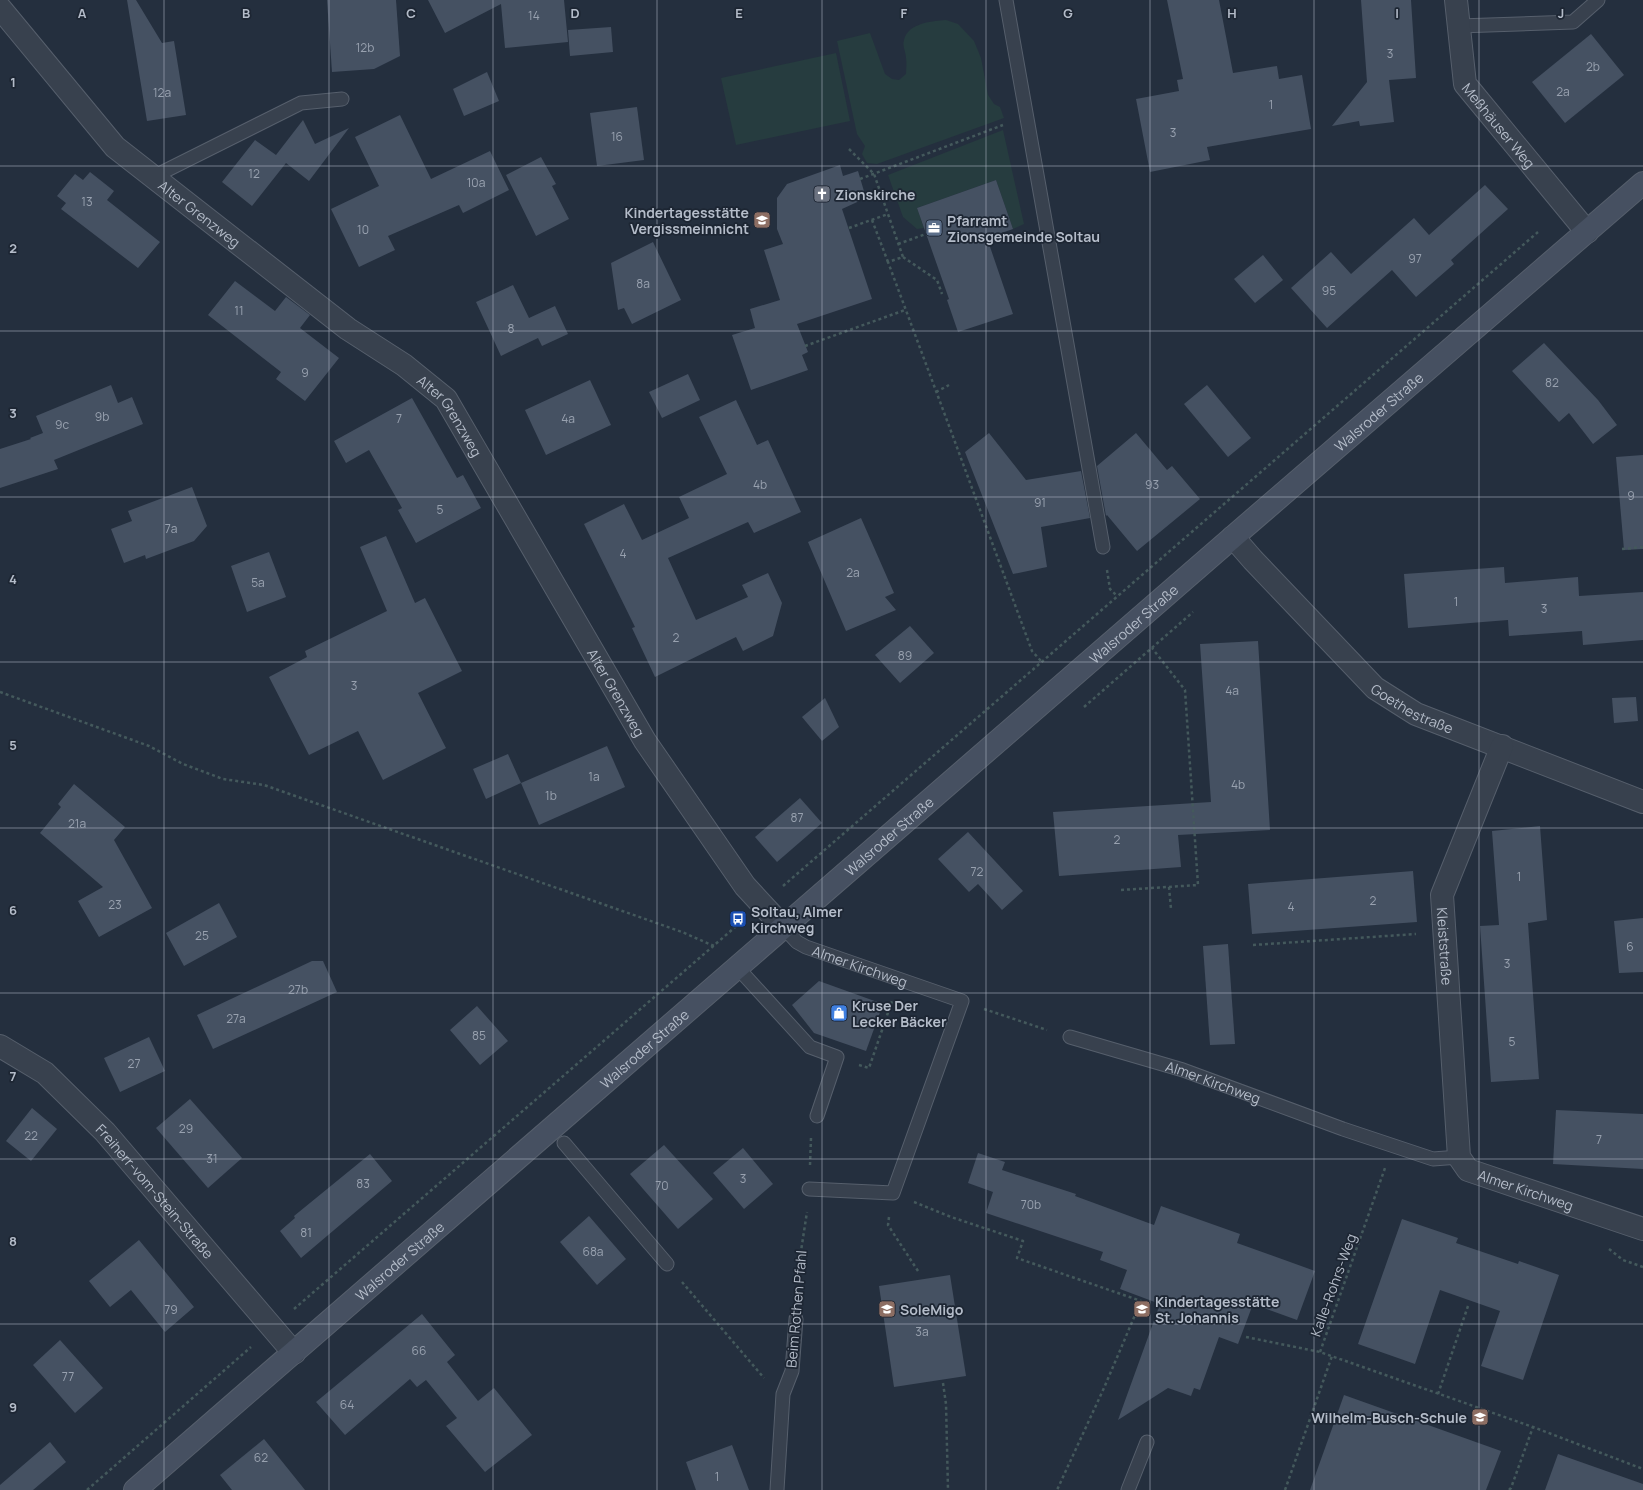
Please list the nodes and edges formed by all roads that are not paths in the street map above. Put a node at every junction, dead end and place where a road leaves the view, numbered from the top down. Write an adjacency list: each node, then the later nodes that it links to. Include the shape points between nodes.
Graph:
1 (1006, 0): 11 (lane)
2 (1456, 0): 5 (street, Meßhäuser Weg)
3 (1598, 0): 5 (lane, via 1573,22)
4 (0, 8): 7 (street, Alter Grenzweg, via 115,147)
5 (1459, 26): 9 (street, Meßhäuser Weg, via 1465,84)
6 (342, 99): 7 (lane, via 301,103)
7 (153, 176): 14 (street, Alter Grenzweg, via 348,329 404,365 446,399 645,741 745,886)
8 (1643, 184): 9 (main road, Walsroder Straße)
9 (1587, 232): 10 (main road, Walsroder Straße)
10 (1233, 537): 12 (street, Goethestraße, via 1375,688 1416,714); 14 (main road, Walsroder Straße)
11 (1103, 547)
12 (1502, 746): 13 (street, Goethestraße); 20 (street, Kleiststraße, via 1442,895)
13 (1643, 802)
14 (783, 927): 15 (main road, Walsroder Straße); 21 (lane, Almer Kirchweg, via 797,942 806,947 962,1001 892,1193)
15 (737, 967): 18 (lane, via 810,1047 837,1057); 25 (main road, Walsroder Straße)
16 (1070, 1037): 20 (lane, Almer Kirchweg, via 1183,1070 1433,1159)
17 (0, 1046): 25 (street, Freiherr-vom-Stein-Straße, via 45,1073 104,1132)
18 (817, 1116)
19 (564, 1143): 23 (lane)
20 (1459, 1157): 22 (street, Almer Kirchweg, via 1468,1170 1473,1172)
21 (809, 1189)
22 (1643, 1229)
23 (667, 1264)
24 (796, 1319): 28 (lane, Beim Rothen Pfahl, via 792,1371 783,1394)
25 (294, 1353): 27 (main road, Walsroder Straße)
26 (1147, 1442): 29 (lane)
27 (135, 1490)
28 (778, 1490)
29 (1128, 1490)

